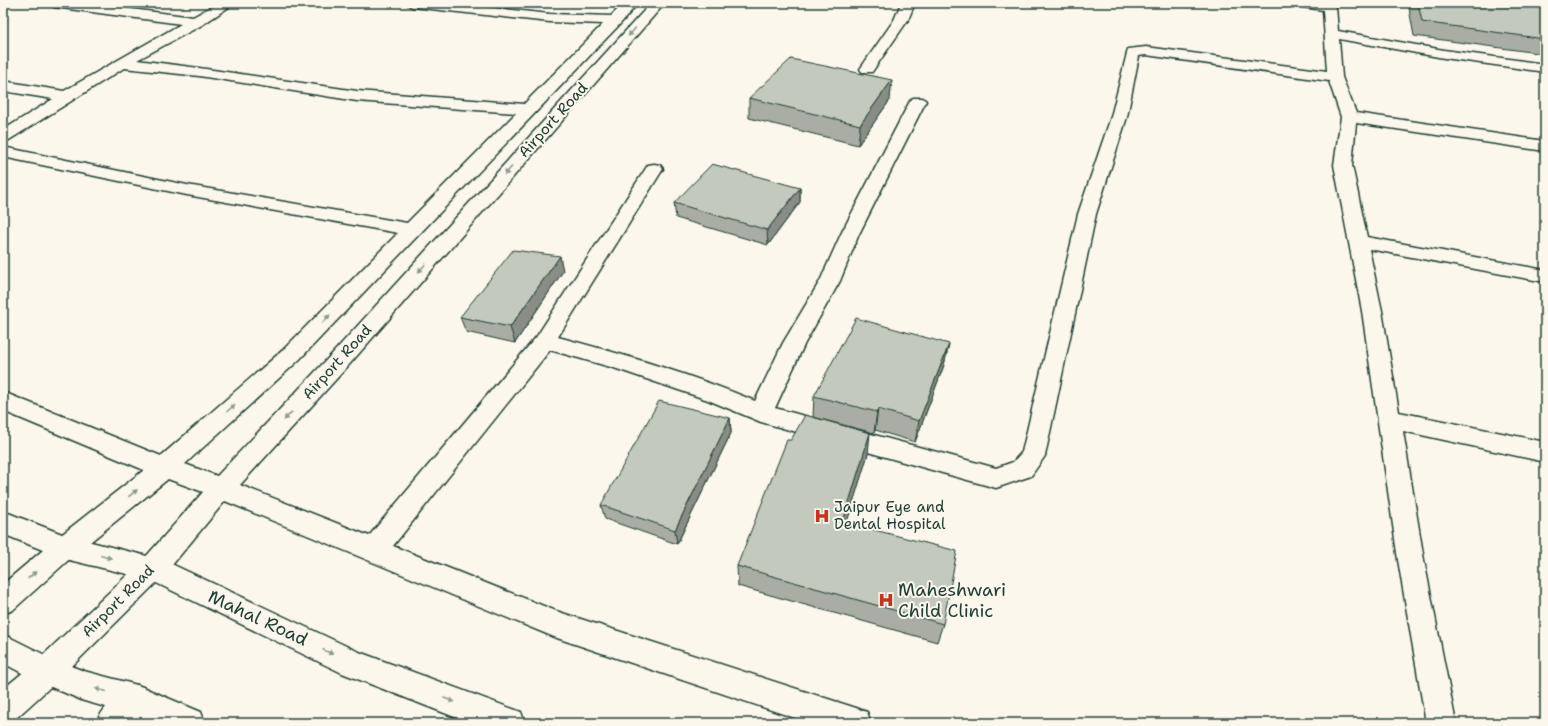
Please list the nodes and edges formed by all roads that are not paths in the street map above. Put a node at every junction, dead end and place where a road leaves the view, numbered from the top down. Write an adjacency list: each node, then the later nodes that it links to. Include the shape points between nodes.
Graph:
1 (54, 3): 10 (street)
2 (228, 3): 10 (street)
3 (412, 3): 9 (street, via 550,18)
4 (631, 3): 9 (street, Airport Road)
5 (658, 3): 34 (street, Airport Road, one-way to 34, via 340,360)
6 (908, 3): 14 (street, via 901,20)
7 (1301, 3): 8 (street)
8 (1329, 5): 11 (street)
9 (616, 20): 19 (street, Airport Road)
10 (197, 22): 12 (street)
11 (1332, 34): 13 (street, via 1444,54); 15 (street)
12 (121, 63): 17 (street); 19 (street, via 357,96)
13 (1545, 68)
14 (867, 69)
15 (1335, 77): 20 (street); 30 (street, via 1146,51 1133,52 1119,117 1086,214 1033,456 1022,469 996,478)
16 (3, 86): 17 (street)
17 (65, 96): 21 (street)
18 (918, 101): 30 (street, via 850,234 830,281 794,343)
19 (529, 109): 25 (street, Airport Road)
20 (1349, 117): 22 (street); 26 (street, via 1342,165)
21 (3, 137)
22 (1545, 146)
23 (3, 152): 25 (street, via 187,190)
24 (654, 169): 28 (street)
25 (412, 230): 33 (street, Airport Road, one-way to 25, via 291,355)
26 (1358, 241): 27 (street); 31 (street, via 1372,310)
27 (1545, 276)
28 (545, 341): 30 (street, via 620,362 716,394); 37 (street)
29 (3, 401): 33 (street)
30 (761, 413)
31 (1388, 419): 32 (street); 48 (street)
32 (1545, 452)
33 (165, 467): 34 (street); 36 (street, Airport Road, one-way to 33)
34 (221, 488): 37 (street); 38 (street, Airport Road)
35 (3, 522): 36 (street, Mahal Road)
36 (65, 547): 38 (street, Mahal Road, one-way to 38); 39 (street, Airport Road, one-way to 36)
37 (374, 550): 47 (street, via 554,624)
38 (153, 568): 41 (street, Airport Road); 46 (street, Mahal Road, one-way to 46, via 352,663)
39 (3, 601)
40 (3, 648): 41 (street)
41 (47, 671): 42 (street, one-way to 41, via 84,686); 43 (street, Airport Road)
42 (137, 700): 44 (street); 45 (street)
43 (3, 708)
44 (111, 723)
45 (190, 723)
46 (510, 723)
47 (856, 723)
48 (1441, 723)

